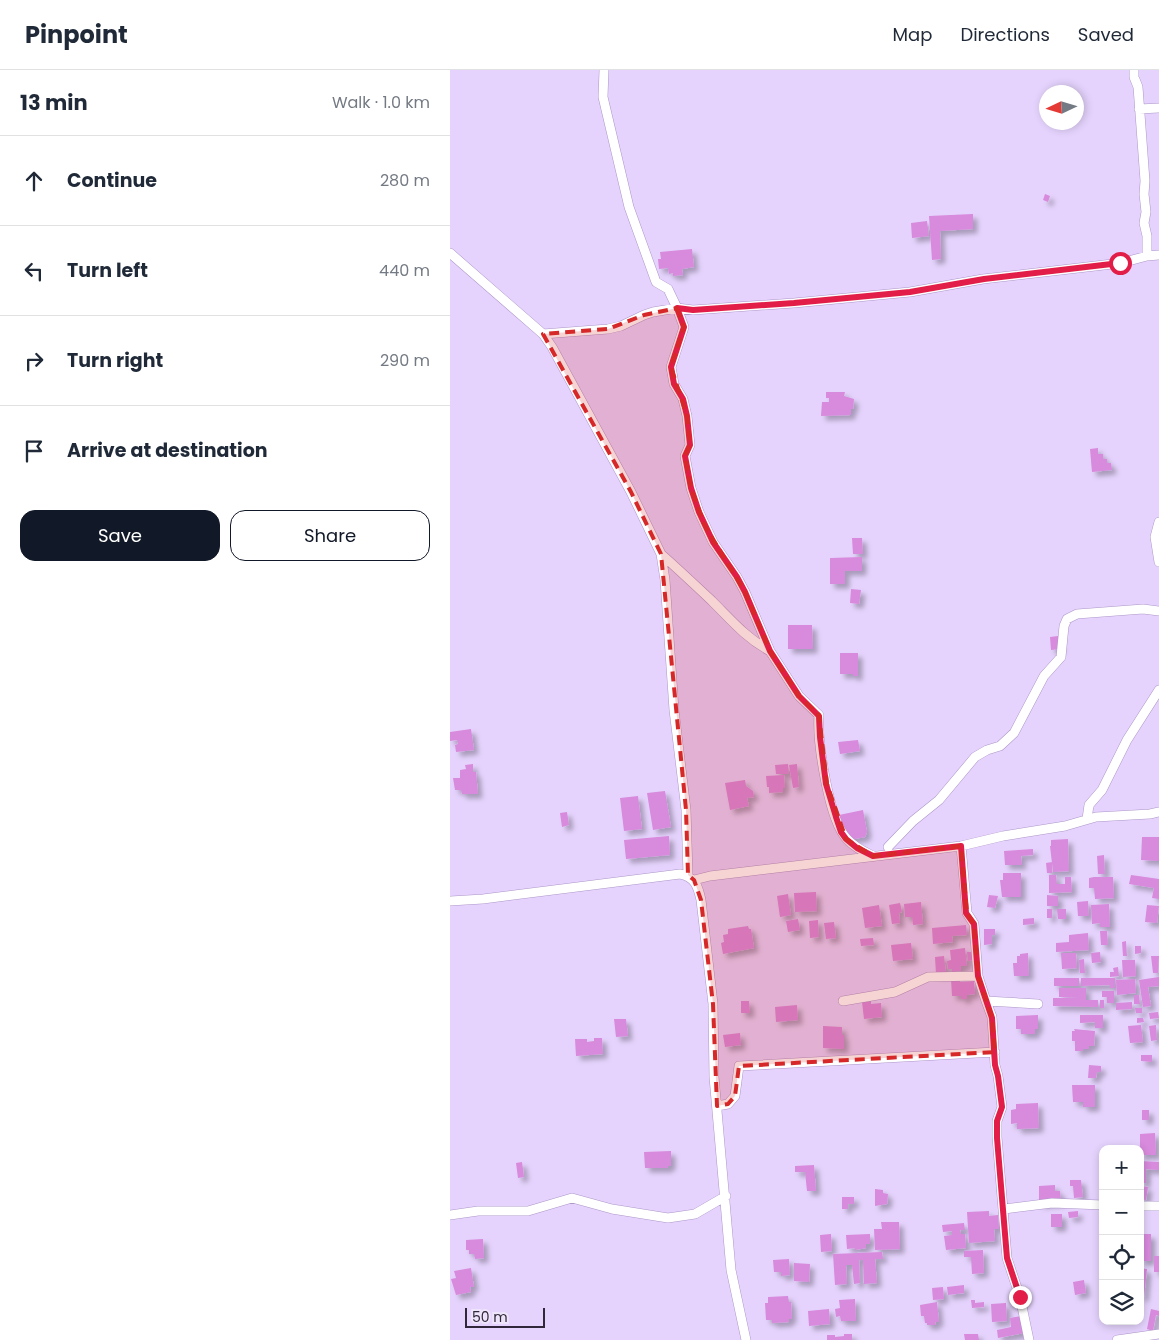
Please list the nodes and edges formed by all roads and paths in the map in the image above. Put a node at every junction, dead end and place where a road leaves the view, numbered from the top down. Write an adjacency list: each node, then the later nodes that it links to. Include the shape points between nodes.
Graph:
1 (604, 70): 8 (street, via 603,97 629,207 656,282 668,290)
2 (1134, 70): 4 (street)
3 (1159, 108): 4 (street)
4 (1139, 109): 7 (street)
5 (450, 253): 9 (street)
6 (1159, 255): 7 (street)
7 (1147, 256): 8 (street, via 1120,263 984,279 910,292 693,310)
8 (677, 308): 9 (street, via 644,315 608,329); 14 (street, via 684,327 671,367 687,416 690,445 685,456 691,488 705,526 745,592)
9 (543, 334): 11 (street, via 632,492)
10 (1159, 522): 12 (street, via 1155,536)
11 (661, 554): 14 (street, via 754,643); 21 (street)
12 (1159, 562)
13 (1159, 611): 19 (street, via 1144,609 1070,616 1064,626 1061,657 1044,676 1014,733 1000,746 975,757 939,800 913,820)
14 (770, 651): 20 (street, via 799,696 819,716 826,784 841,832 857,848)
15 (1159, 690): 17 (street, via 1127,740 1102,790 1090,805)
16 (1159, 812): 17 (street)
17 (1087, 819): 18 (street, via 1057,828)
18 (961, 846): 20 (street); 23 (street, via 966,913 974,924)
19 (888, 847)
20 (873, 856): 21 (street)
21 (691, 878): 22 (street, via 680,874); 28 (street, via 699,888 713,1004)
22 (450, 901)
23 (978, 976): 24 (street, via 928,977 895,992); 25 (street)
24 (843, 1001)
25 (986, 1001): 26 (street); 27 (street, via 992,1018)
26 (1038, 1004)
27 (994, 1052): 28 (street, via 739,1066 735,1096 728,1104); 33 (street, via 1002,1107 997,1129)
28 (717, 1106): 29 (street)
29 (726, 1196): 34 (street, via 695,1214 668,1218 612,1209 572,1198 528,1211 478,1211); 36 (street, via 731,1270)
30 (1099, 1205): 33 (street, via 1052,1203)
31 (1144, 1206): 32 (street)
32 (1159, 1206)
33 (1004, 1208): 37 (street, via 1007,1258)
34 (450, 1215)
35 (1159, 1334): 38 (street)
36 (746, 1340)
37 (1029, 1340)
38 (1117, 1340)

